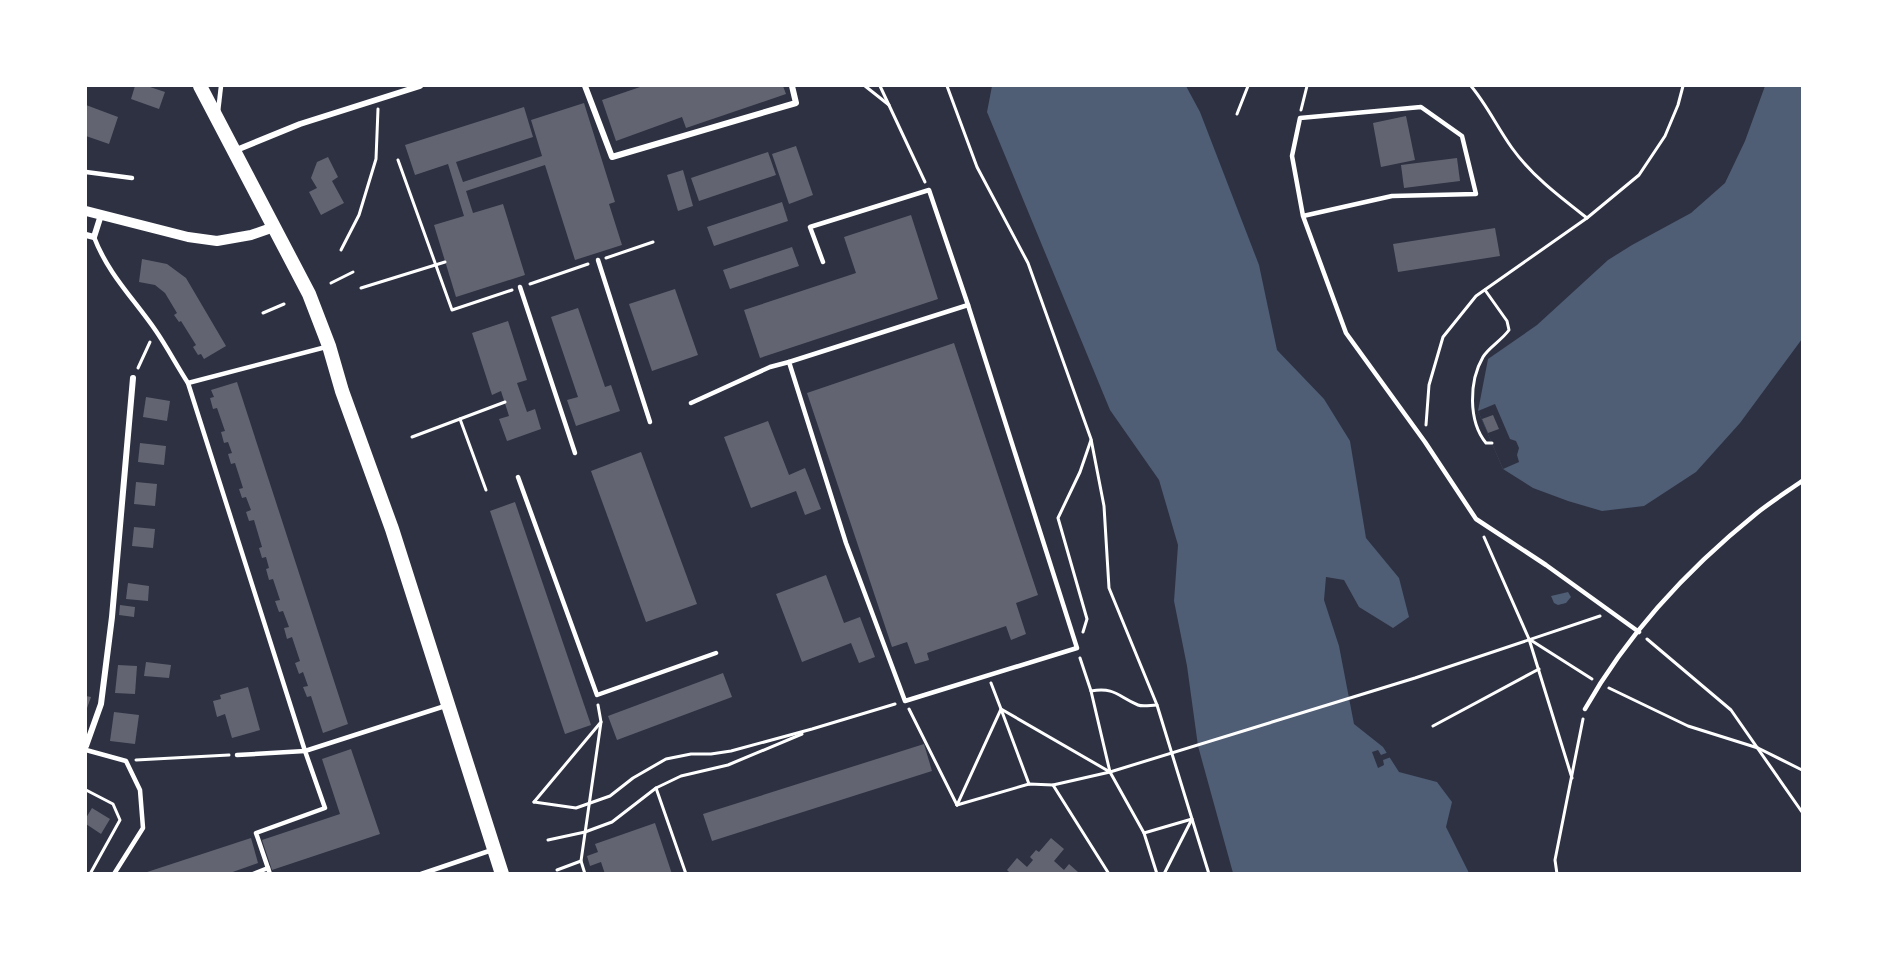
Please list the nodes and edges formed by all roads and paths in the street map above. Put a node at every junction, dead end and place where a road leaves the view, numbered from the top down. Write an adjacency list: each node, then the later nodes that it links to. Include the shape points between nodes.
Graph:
1 (200, 86): 17 (main road)
2 (221, 86): 17 (lane)
3 (420, 86): 13 (street)
4 (585, 86): 5 (street, via 612,157 795,103)
5 (792, 86)
6 (865, 86): 14 (path)
7 (880, 86): 14 (path)
8 (947, 86): 54 (path, via 977,167 1028,263)
9 (1248, 86): 15 (path)
10 (1307, 86): 16 (path)
11 (1471, 86): 26 (path, via 1484,100 1512,148 1537,177)
12 (1683, 86): 26 (path, via 1665,136 1639,175)
13 (379, 99): 18 (street, via 300,124); 31 (path, via 376,159 359,215)
14 (890, 107): 22 (path)
15 (1237, 114)
16 (1300, 118): 25 (lane, via 1292,156); 25 (lane, via 1421,107 1462,136 1476,194 1392,196)
17 (217, 120): 18 (main road)
18 (233, 152): 27 (main road)
19 (398, 160): 35 (path)
20 (86, 172): 21 (lane)
21 (132, 178)
22 (929, 190): 34 (lane, via 810,227); 42 (lane)
23 (86, 211): 24 (street)
24 (101, 215): 27 (street, via 217,241); 29 (street)
25 (1303, 216): 55 (lane, via 1346,333)
26 (1587, 218): 40 (path)
27 (274, 227): 45 (main road, via 309,294)
28 (86, 235): 29 (street)
29 (94, 237): 44 (lane, via 112,274)
30 (653, 242): 32 (path)
31 (341, 250)
32 (598, 260): 38 (path); 52 (lane)
33 (445, 262): 35 (path)
34 (823, 262)
35 (435, 266): 38 (path, via 452,310); 39 (path)
36 (353, 272): 37 (path)
37 (331, 283)
38 (520, 287): 57 (lane)
39 (361, 288)
40 (1485, 290): 55 (path, via 1443,337 1429,385); 56 (path, via 1509,330 1484,354 1475,380 1473,411 1482,438)
41 (284, 304): 43 (path)
42 (968, 305): 46 (lane); 65 (lane)
43 (263, 313)
44 (156, 330): 47 (path); 48 (lane)
45 (329, 346): 48 (lane); 72 (main road)
46 (789, 362): 50 (lane); 71 (lane, via 846,543)
47 (133, 378): 80 (street, via 101,704)
48 (188, 383): 82 (lane)
49 (505, 402): 51 (path)
50 (691, 403)
51 (460, 418): 53 (path); 60 (path)
52 (650, 422)
53 (412, 437)
54 (1091, 439): 65 (path, via 1058,518 1087,619); 73 (path, via 1104,506 1109,588)
55 (1425, 442): 61 (lane)
56 (1492, 443)
57 (575, 453)
58 (518, 477): 70 (lane)
59 (1803, 481): 63 (lane, via 1758,512 1682,580)
60 (486, 490)
61 (1476, 519): 62 (lane); 64 (path)
62 (1612, 611): 63 (lane); 64 (path)
63 (1639, 632): 75 (lane); 81 (path, via 1731,710)
64 (1530, 639): 67 (path); 86 (path)
65 (1077, 648): 68 (lane); 69 (path)
66 (716, 653): 70 (lane)
67 (1539, 669): 78 (path); 87 (path)
68 (988, 675): 71 (lane); 74 (path)
69 (1091, 691): 73 (path, via 1105,688 1139,705); 86 (path)
70 (597, 695): 77 (path)
71 (905, 701): 79 (path); 93 (path)
72 (448, 705): 82 (lane); 99 (main road)
73 (1158, 705): 95 (path)
74 (1001, 709): 86 (path); 88 (path); 93 (path)
75 (1585, 709): 87 (path)
76 (1667, 717): 81 (path)
77 (601, 722): 92 (path); 92 (path, via 534,802 576,808)
78 (1433, 726)
79 (812, 729): 90 (path, via 728,765 681,776); 92 (path, via 731,751 666,759 610,796)
80 (86, 748): 84 (lane)
81 (1758, 748): 85 (path); 94 (path)
82 (305, 751): 83 (lane); 102 (lane, via 325,808 256,833)
83 (237, 755): 84 (path)
84 (126, 760): 104 (lane, via 140,790 143,828)
85 (1803, 770)
86 (1110, 772): 89 (path); 97 (path)
87 (1572, 778): 114 (path, via 1555,860)
88 (1029, 784): 89 (path); 93 (path)
89 (1053, 785): 110 (path)
90 (656, 788): 96 (path, via 612,822); 109 (path)
91 (86, 790): 103 (path, via 113,804 120,820)
92 (589, 804): 96 (path)
93 (957, 805)
94 (1803, 812)
95 (1192, 819): 97 (path); 112 (path); 113 (path)
96 (585, 832): 98 (path); 100 (path)
97 (1144, 833): 111 (path)
98 (548, 840)
99 (494, 849): 106 (lane); 107 (main road)
100 (581, 861): 101 (path); 108 (path)
101 (557, 870)
102 (269, 871): 105 (lane)
103 (90, 873)
104 (114, 873)
105 (253, 873)
106 (420, 873)
107 (502, 873)
108 (585, 873)
109 (686, 873)
110 (1108, 873)
111 (1157, 873)
112 (1164, 873)
113 (1209, 873)
114 (1557, 873)

